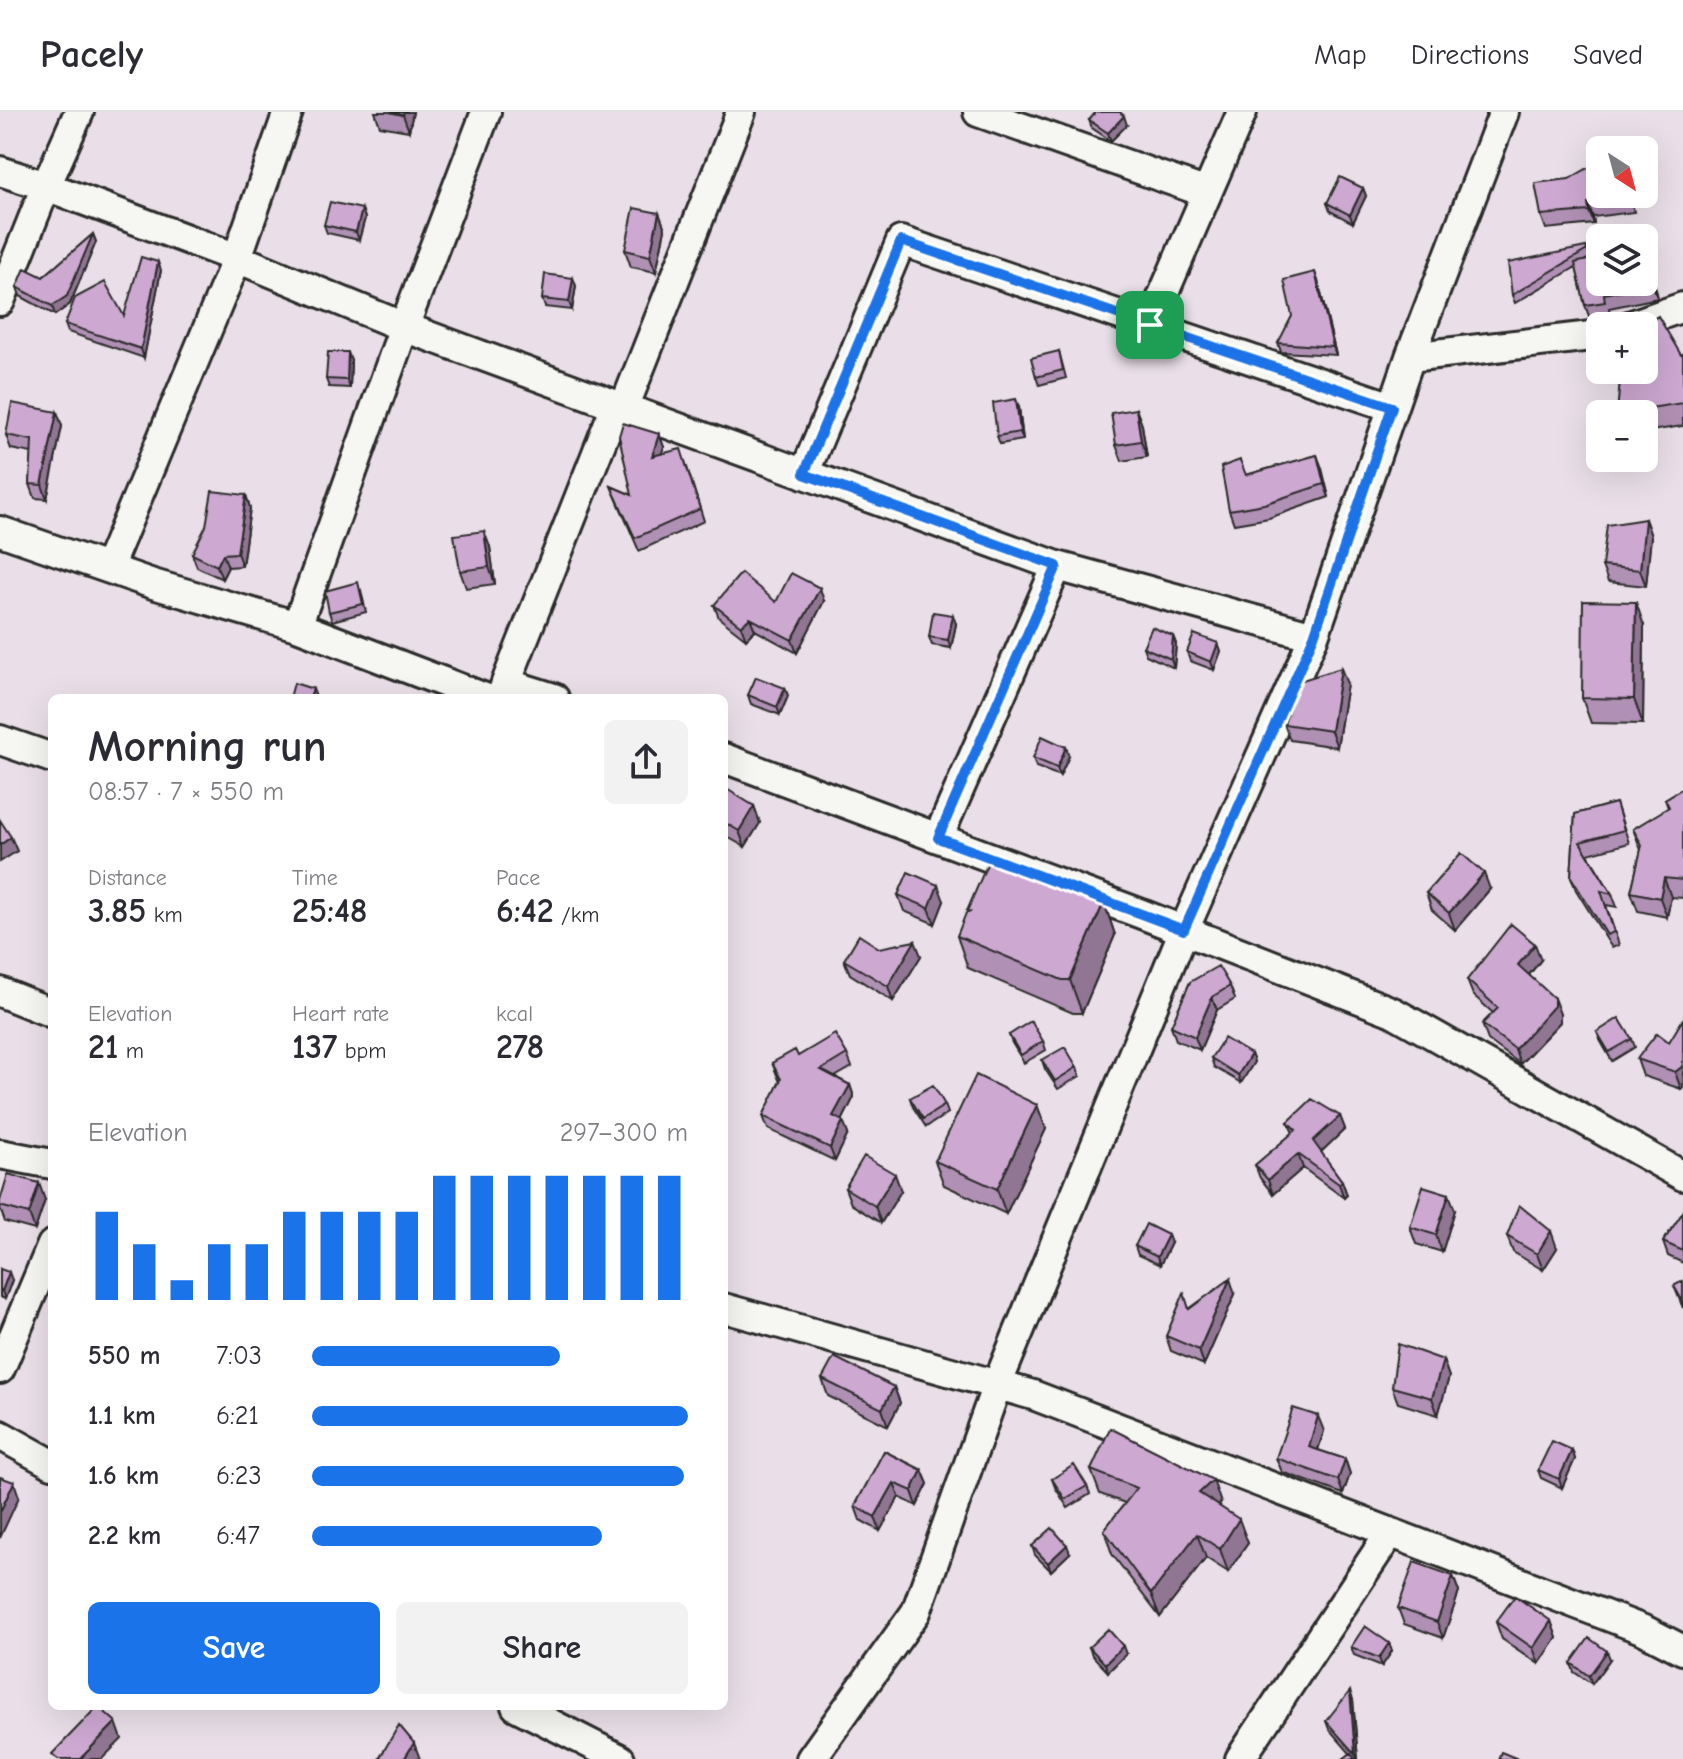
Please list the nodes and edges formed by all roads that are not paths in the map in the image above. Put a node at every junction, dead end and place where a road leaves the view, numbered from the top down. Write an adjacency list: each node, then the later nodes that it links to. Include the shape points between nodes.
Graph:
1 (79, 112): 9 (street)
2 (288, 112): 11 (street)
3 (486, 112): 16 (street)
4 (741, 112): 19 (street)
5 (978, 112): 10 (street)
6 (1242, 112): 10 (street)
7 (1504, 112): 18 (street)
8 (0, 171): 9 (street)
9 (46, 186): 11 (street); 12 (street)
10 (1207, 193): 15 (street)
11 (237, 258): 16 (street); 24 (street)
12 (0, 301)
13 (1683, 307): 14 (street)
14 (1658, 316)
15 (1150, 325): 20 (street); 21 (street, via 901,241)
16 (404, 327): 19 (street); 25 (street)
17 (1586, 337): 18 (street)
18 (1410, 357): 20 (street)
19 (620, 407): 21 (street); 27 (street)
20 (1392, 407): 26 (street)
21 (804, 474): 23 (street)
22 (0, 531): 24 (street)
23 (1057, 566): 26 (street); 31 (street)
24 (108, 568): 25 (street)
25 (297, 626): 27 (street)
26 (1314, 636): 32 (street)
27 (497, 693)
28 (0, 740): 29 (street)
29 (48, 757)
30 (728, 759): 31 (street)
31 (938, 838): 32 (street)
32 (1184, 930): 37 (street, via 1393,1012); 41 (street)
33 (0, 992): 34 (street)
34 (48, 1011)
35 (0, 1154): 36 (street)
36 (48, 1163)
37 (1683, 1176)
38 (48, 1255): 40 (street)
39 (728, 1309): 41 (street)
40 (0, 1369)
41 (997, 1385): 44 (street); 48 (street, via 916,1612)
42 (0, 1435): 43 (street)
43 (48, 1462)
44 (1390, 1533): 45 (street, via 1644,1630); 49 (street)
45 (1683, 1650)
46 (524, 1710): 47 (street)
47 (620, 1759)
48 (811, 1759)
49 (1240, 1759)

